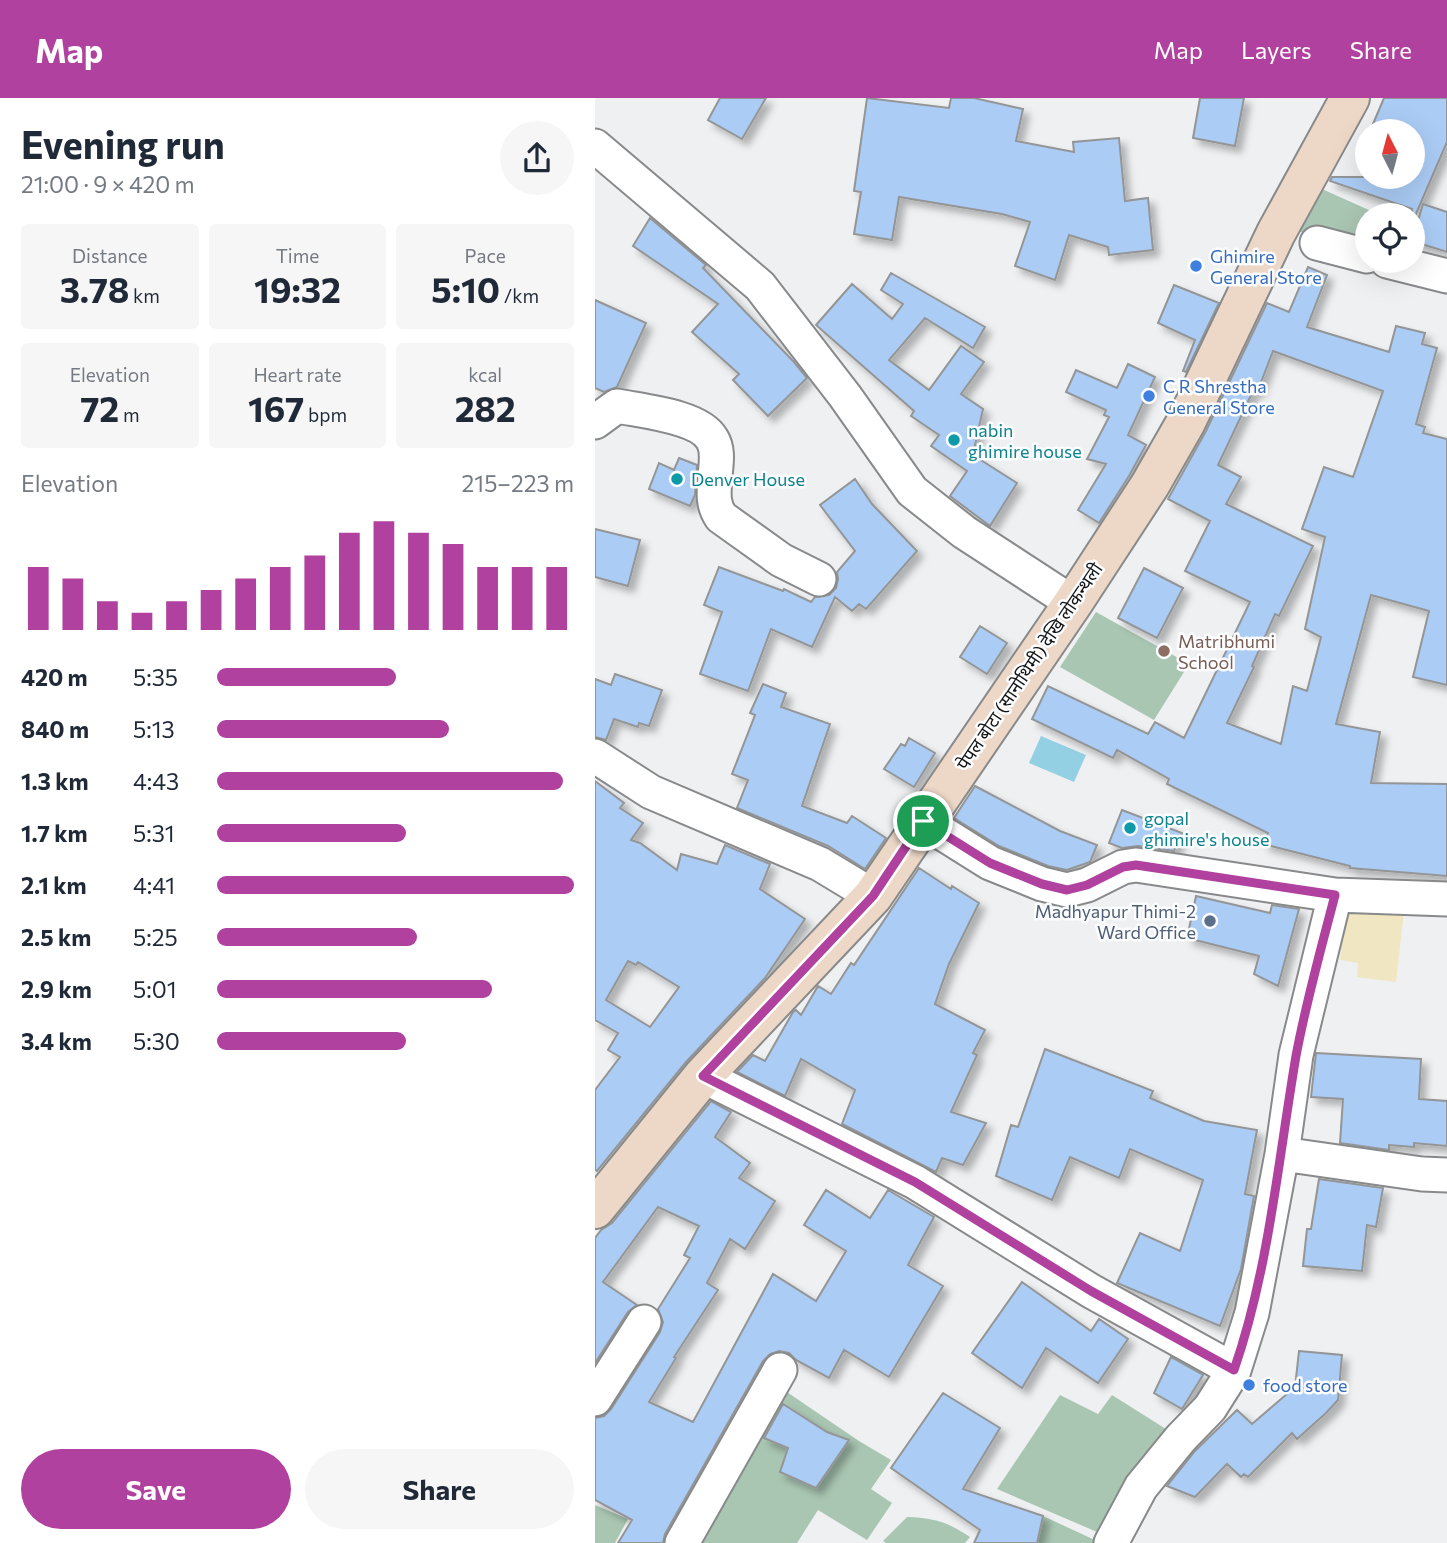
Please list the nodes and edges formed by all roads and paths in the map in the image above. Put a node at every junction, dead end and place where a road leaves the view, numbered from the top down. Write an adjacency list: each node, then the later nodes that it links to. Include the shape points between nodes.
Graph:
1 (1350, 98): 10 (main road, पेपल बोटा (सानोथिमी) देखि लोकन्थली, via 1276,233 1186,422)
2 (595, 146): 10 (street, via 759,286 912,491 964,533)
3 (1317, 243): 4 (street)
4 (1355, 253)
5 (1425, 270): 6 (street)
6 (1447, 276)
7 (595, 421): 8 (street); 9 (street, via 617,406 685,420 703,430 715,445 713,496 721,517 781,560)
8 (595, 433)
9 (819, 579)
10 (1073, 603): 12 (main road, पेपल बोटा (सानोथिमी) देखि लोकन्थली)
11 (595, 756): 14 (street, via 651,792 820,863)
12 (923, 821): 13 (street, via 990,863 1067,890 1136,865); 14 (main road, पेपल बोटा (सानोथिमी) देखि लोकन्थली)
13 (1335, 895): 15 (street); 17 (street, via 1296,1055)
14 (873, 896): 16 (main road, पेपल बोटा (सानोथिमी) देखि लोकन्थली)
15 (1447, 899)
16 (703, 1076): 19 (main road, पेपल बोटा (सानोथिमी) देखि लोकन्थली); 22 (street, via 915,1182 1091,1291)
17 (1282, 1154): 18 (street); 22 (street, via 1252,1313)
18 (1447, 1175)
19 (595, 1209)
20 (644, 1322): 23 (street)
21 (780, 1370): 24 (street)
22 (1234, 1370): 25 (street, via 1210,1408 1141,1487)
23 (595, 1399)
24 (682, 1543)
25 (1111, 1543)

